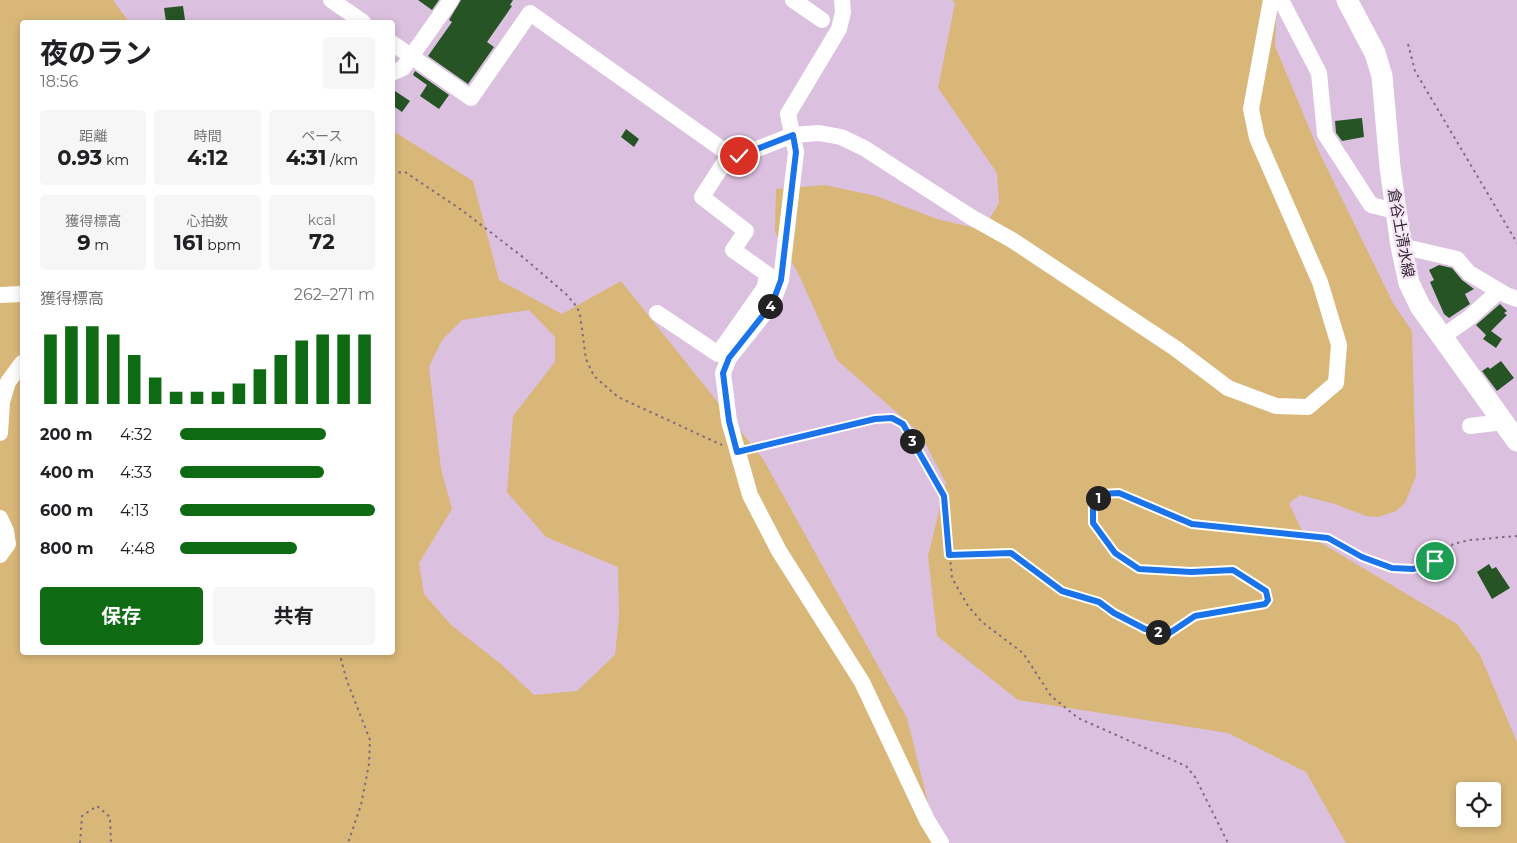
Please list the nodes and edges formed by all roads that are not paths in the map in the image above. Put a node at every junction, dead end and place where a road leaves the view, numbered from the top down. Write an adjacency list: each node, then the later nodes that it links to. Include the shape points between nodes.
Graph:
1 (331, 0): 8 (street)
2 (451, 0): 11 (street)
3 (793, 0): 9 (street)
4 (842, 0): 13 (street, via 839,29 788,114)
5 (1271, 0): 13 (street, via 1251,109 1257,138 1320,282 1339,345 1336,382 1308,407 1276,406 1228,388 1106,302 864,148 841,137 819,132)
6 (1280, 0): 15 (street, via 1319,73 1325,134 1372,205)
7 (1347, 0): 15 (main road, 倉谷土清水線, via 1375,53 1382,76)
8 (360, 20)
9 (822, 20)
10 (395, 45): 11 (street)
11 (412, 57): 12 (street); 14 (street, via 471,98 530,14)
12 (395, 72)
13 (793, 135): 14 (street); 30 (street, via 796,152 781,280 772,304 729,358 723,373 729,421 750,495 779,551 862,682)
14 (737, 154): 21 (street, via 702,197 746,230 733,250 767,274 765,288 718,354)
15 (1395, 211): 16 (main road, 倉谷土清水線)
16 (1401, 246): 17 (street, via 1457,259 1469,273); 22 (main road, 倉谷土清水線, via 1409,283)
17 (1499, 291): 20 (street); 22 (street)
18 (20, 294): 19 (street)
19 (0, 295)
20 (1517, 299)
21 (658, 314)
22 (1442, 337): 24 (main road, 倉谷土清水線)
23 (20, 366): 26 (street, via 8,382 2,402)
24 (1503, 422): 25 (street); 27 (main road, 倉谷土清水線)
25 (1470, 426)
26 (0, 432)
27 (1517, 441)
28 (0, 518): 29 (street, via 8,544)
29 (0, 556)
30 (941, 843)

